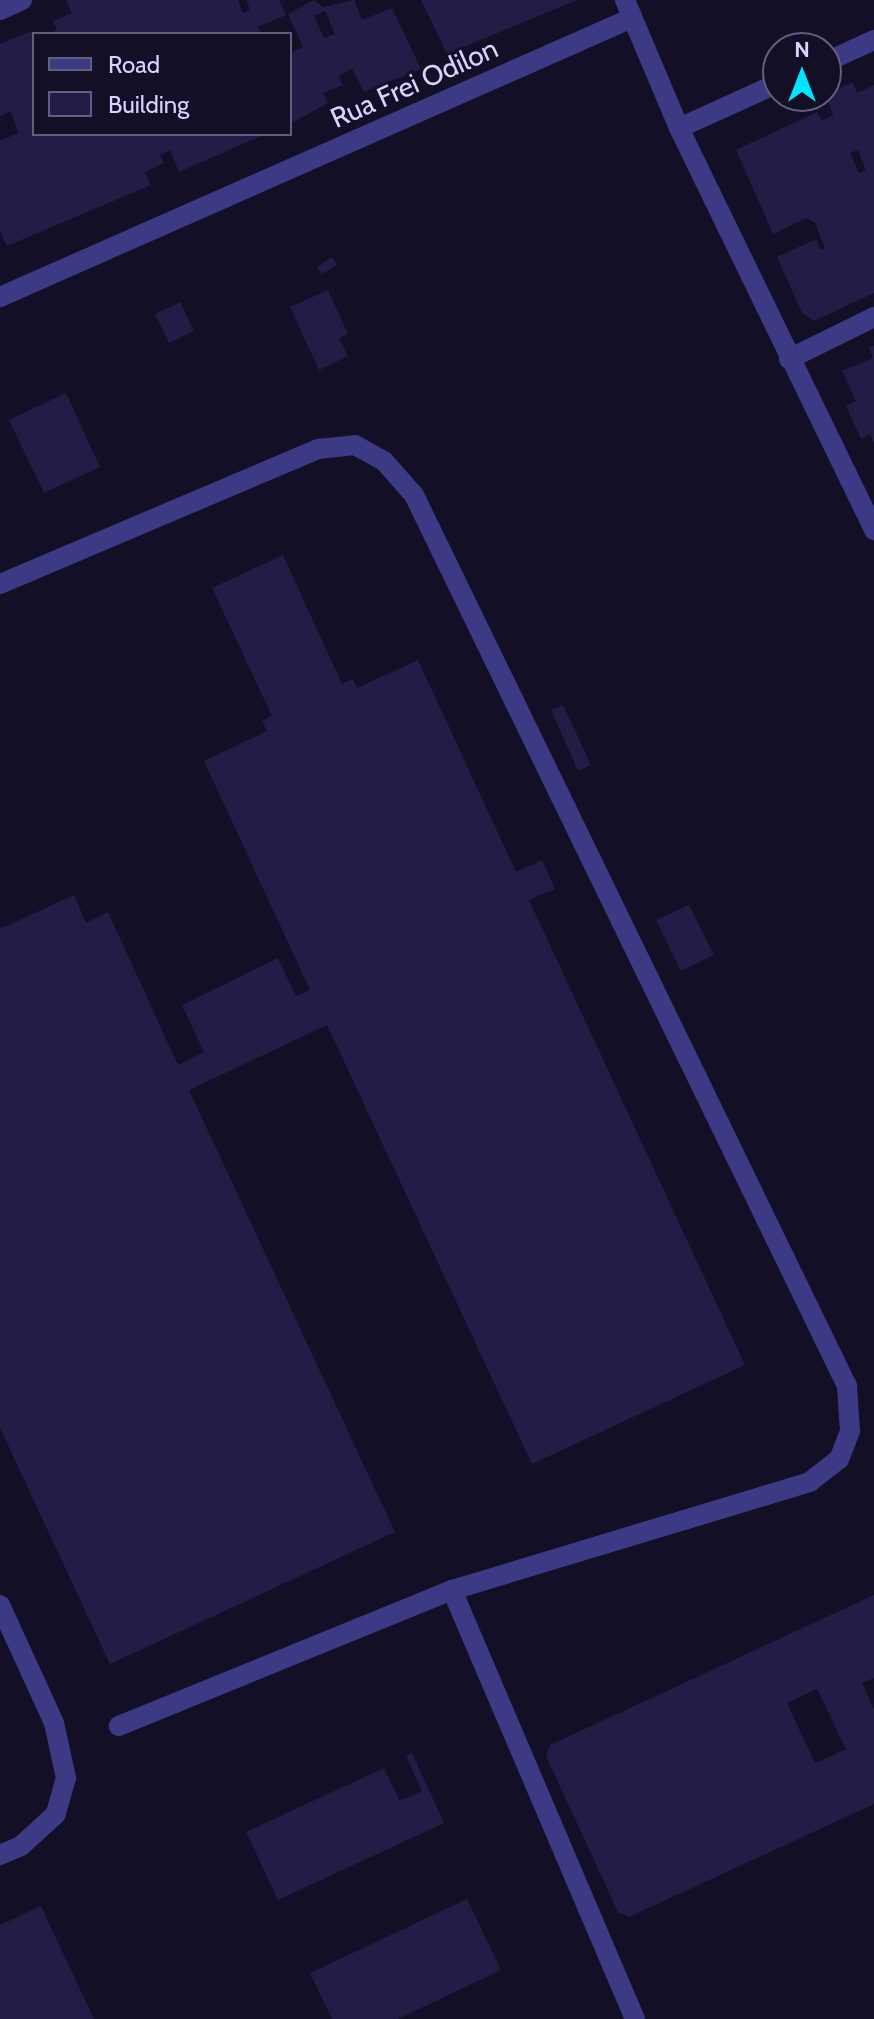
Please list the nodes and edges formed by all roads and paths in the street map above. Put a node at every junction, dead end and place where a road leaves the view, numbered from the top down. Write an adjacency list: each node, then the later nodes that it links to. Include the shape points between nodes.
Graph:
1 (22, 0): 3 (street)
2 (628, 9): 7 (street, Rua Frei Odilon); 8 (street, Rua Frei Odilon)
3 (0, 10)
4 (874, 40): 5 (street)
5 (842, 55)
6 (762, 90): 7 (street)
7 (679, 128): 10 (street, Rua Frei Odilon)
8 (0, 297)
9 (874, 317): 10 (street)
10 (789, 359): 11 (street, Rua Frei Odilon)
11 (874, 530)
12 (0, 584): 13 (street, via 318,449 355,445 384,461 414,495 847,1386 850,1431 839,1459 810,1482)
13 (452, 1590): 15 (street); 17 (street)
14 (0, 1605): 16 (street, via 54,1723 66,1778 56,1814 21,1846)
15 (119, 1726)
16 (0, 1855)
17 (635, 2019)

